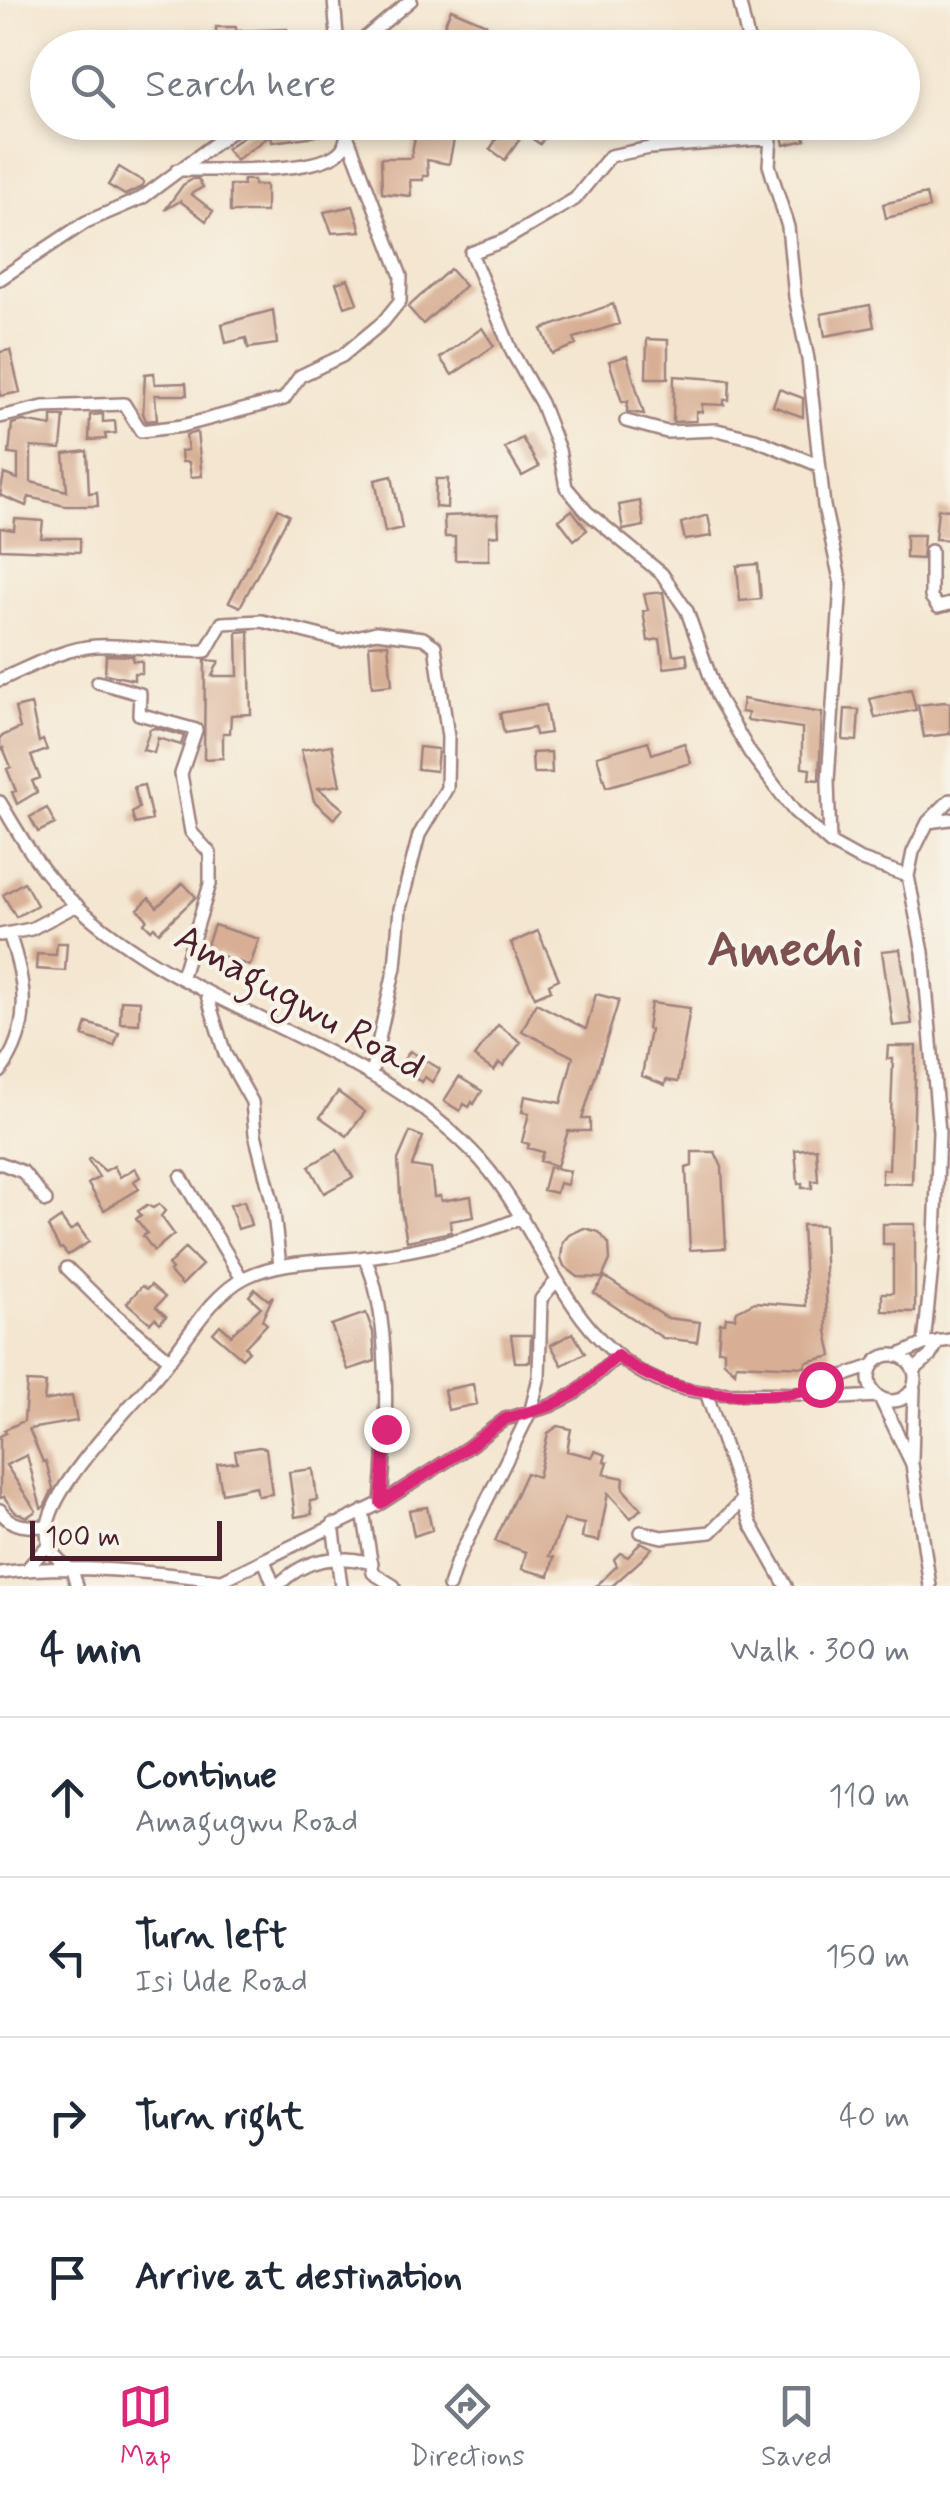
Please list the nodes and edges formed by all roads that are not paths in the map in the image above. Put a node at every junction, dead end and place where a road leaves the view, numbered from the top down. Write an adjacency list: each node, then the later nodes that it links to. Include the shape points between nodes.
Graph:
1 (334, 0): 4 (street)
2 (411, 0): 5 (street)
3 (739, 0): 6 (street)
4 (336, 30)
5 (375, 30)
6 (746, 30)
7 (219, 140): 12 (street)
8 (344, 140): 12 (street, via 342,150 305,166)
9 (350, 140): 14 (street, via 401,276 400,301 342,356 300,376 284,399 182,426 141,430 124,404 43,407)
10 (746, 140): 26 (street, via 610,156 574,199 504,242 471,253 541,403 566,487 662,574 687,612 731,723 794,811)
11 (770, 140): 17 (street, via 769,165 788,227 808,359)
12 (177, 170): 13 (street, via 142,198 86,222)
13 (0, 279)
14 (0, 419): 16 (street)
15 (626, 422): 17 (street, via 667,432 718,430)
16 (0, 432)
17 (818, 465): 26 (street, via 842,589 827,792)
18 (931, 552): 19 (street, via 931,597 938,606)
19 (950, 604)
20 (0, 680): 33 (street, via 95,646 206,651 222,623 262,621 341,641 376,632 423,638 435,646 448,737 446,788 419,835 404,891)
21 (98, 682): 30 (street, via 140,694 139,714 196,730 181,774 191,832 210,853 210,884)
22 (950, 800): 25 (street)
23 (0, 802): 28 (street, Amagugwu Road, via 41,866)
24 (950, 818): 25 (street)
25 (928, 822): 27 (street)
26 (830, 843): 27 (street)
27 (908, 876): 44 (street, via 923,952 939,1132)
28 (77, 905): 29 (street); 30 (street, Amagugwu Road)
29 (4, 934): 32 (street, via 21,970 23,1025)
30 (182, 976): 31 (street, Amagugwu Road)
31 (206, 992): 33 (street, Amagugwu Road); 39 (street, via 225,1054 252,1102)
32 (0, 1072)
33 (372, 1075): 37 (street, Amagugwu Road, via 472,1151)
34 (0, 1163): 36 (street, via 22,1172)
35 (180, 1178): 41 (street)
36 (46, 1201)
37 (522, 1217): 38 (street, via 462,1238); 42 (street, Amagugwu Road)
38 (364, 1257): 39 (street); 57 (street, via 383,1347)
39 (280, 1266): 41 (street)
40 (67, 1268): 47 (street)
41 (242, 1279): 47 (street)
42 (556, 1281): 45 (street, Amagugwu Road); 54 (street, via 541,1299 539,1377)
43 (944, 1340): 44 (street); 49 (street)
44 (924, 1344): 46 (street)
45 (617, 1356): 52 (street, Amagugwu Road, via 652,1378); 54 (street, via 574,1394)
46 (898, 1356): 48 (street, via 883,1356); 49 (street)
47 (170, 1360): 61 (street, via 80,1466)
48 (872, 1366): 51 (street); 53 (street, via 868,1382)
49 (914, 1370): 50 (street)
50 (914, 1386): 53 (street, via 901,1400); 55 (street)
51 (804, 1394): 52 (street, Amagugwu Road); 53 (street, Amagugwu Road)
52 (707, 1395): 56 (street)
53 (878, 1398): 55 (street)
54 (531, 1410): 57 (street, via 505,1419); 76 (street)
55 (912, 1464): 78 (street)
56 (742, 1501): 62 (street, via 711,1532 662,1538); 77 (street)
57 (381, 1503): 59 (street)
58 (0, 1510): 61 (street, via 23,1527)
59 (363, 1511): 60 (street); 66 (street)
60 (334, 1524): 64 (street); 65 (street)
61 (48, 1526): 63 (street)
62 (641, 1532)
63 (48, 1545): 67 (street); 68 (street)
64 (338, 1556): 66 (street); 73 (street); 74 (street)
65 (264, 1560): 70 (street); 73 (street)
66 (372, 1563): 75 (street, via 373,1573)
67 (27, 1569): 68 (street); 69 (street)
68 (72, 1570): 70 (street); 71 (street)
69 (0, 1572)
70 (224, 1580): 72 (street)
71 (77, 1586)
72 (210, 1586)
73 (276, 1586)
74 (341, 1586)
75 (394, 1586)
76 (448, 1586)
77 (786, 1586)
78 (930, 1586)

